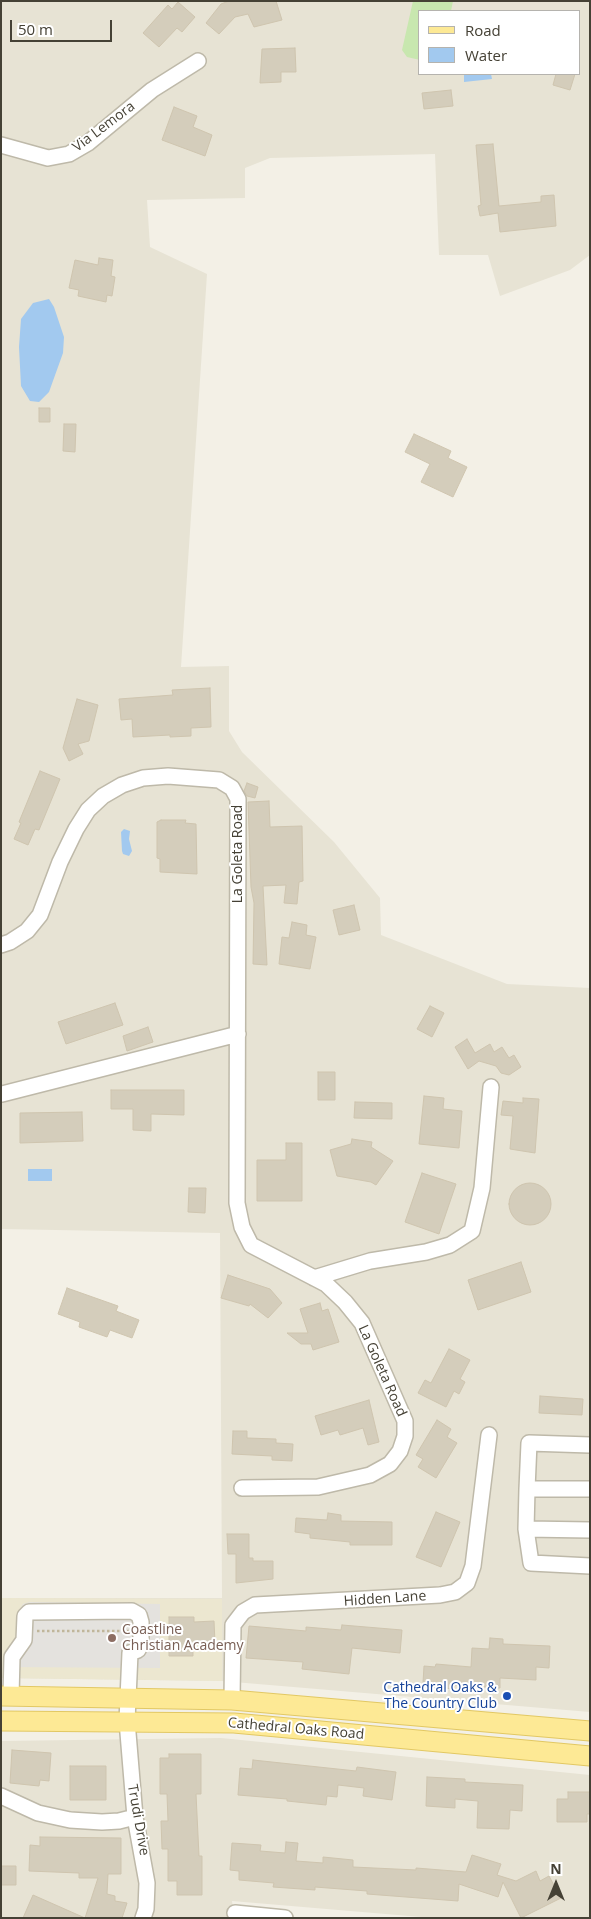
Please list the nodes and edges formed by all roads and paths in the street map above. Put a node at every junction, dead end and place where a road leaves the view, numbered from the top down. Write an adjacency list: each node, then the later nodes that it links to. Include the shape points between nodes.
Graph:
1 (198, 61): 2 (street, Via Lemora, via 152,90 88,143 69,154 48,158)
2 (1, 145)
3 (1, 945): 4 (street, La Goleta Road, via 27,931 40,915 76,829 88,810 103,796 143,778 168,776 219,780 232,788 238,799)
4 (238, 1034): 6 (street); 7 (street, La Goleta Road, via 237,1203 242,1228 251,1245)
5 (491, 1088): 7 (street, via 482,1188 472,1231 450,1245 370,1261)
6 (2, 1094)
7 (314, 1278): 10 (street, La Goleta Road, via 326,1284 362,1323 405,1421 400,1451 390,1464 370,1475 349,1481 318,1487)
8 (489, 1435): 20 (street, Hidden Lane, via 473,1566 467,1583 455,1592 440,1596 255,1606 243,1612 233,1625)
9 (590, 1445): 11 (street, via 529,1443)
10 (242, 1488)
11 (527, 1489): 12 (street); 13 (street)
12 (590, 1489)
13 (526, 1529): 14 (street); 15 (street, via 531,1563)
14 (590, 1530)
15 (590, 1566)
16 (25, 1631): 17 (path); 18 (street, via 24,1640 12,1657); 19 (street, Trudi Drive, via 25,1616 30,1611 136,1612 141,1622 141,1642 138,1650 130,1652)
17 (135, 1631)
18 (6, 1696): 19 (main road, Cathedral Oaks Road)
19 (128, 1697): 20 (main road, Cathedral Oaks Road); 22 (street, Trudi Drive)
20 (232, 1700): 23 (main road, Cathedral Oaks Road)
21 (1, 1721): 22 (main road, Cathedral Oaks Road)
22 (127, 1721): 24 (main road, Cathedral Oaks Road, via 252,1725); 26 (street, Trudi Drive)
23 (590, 1732)
24 (590, 1756)
25 (1, 1796): 26 (street, via 38,1814 70,1820 102,1822)
26 (135, 1817): 28 (street, Trudi Drive, via 147,1883)
27 (235, 1913): 29 (street)
28 (143, 1918)
29 (286, 1918)

